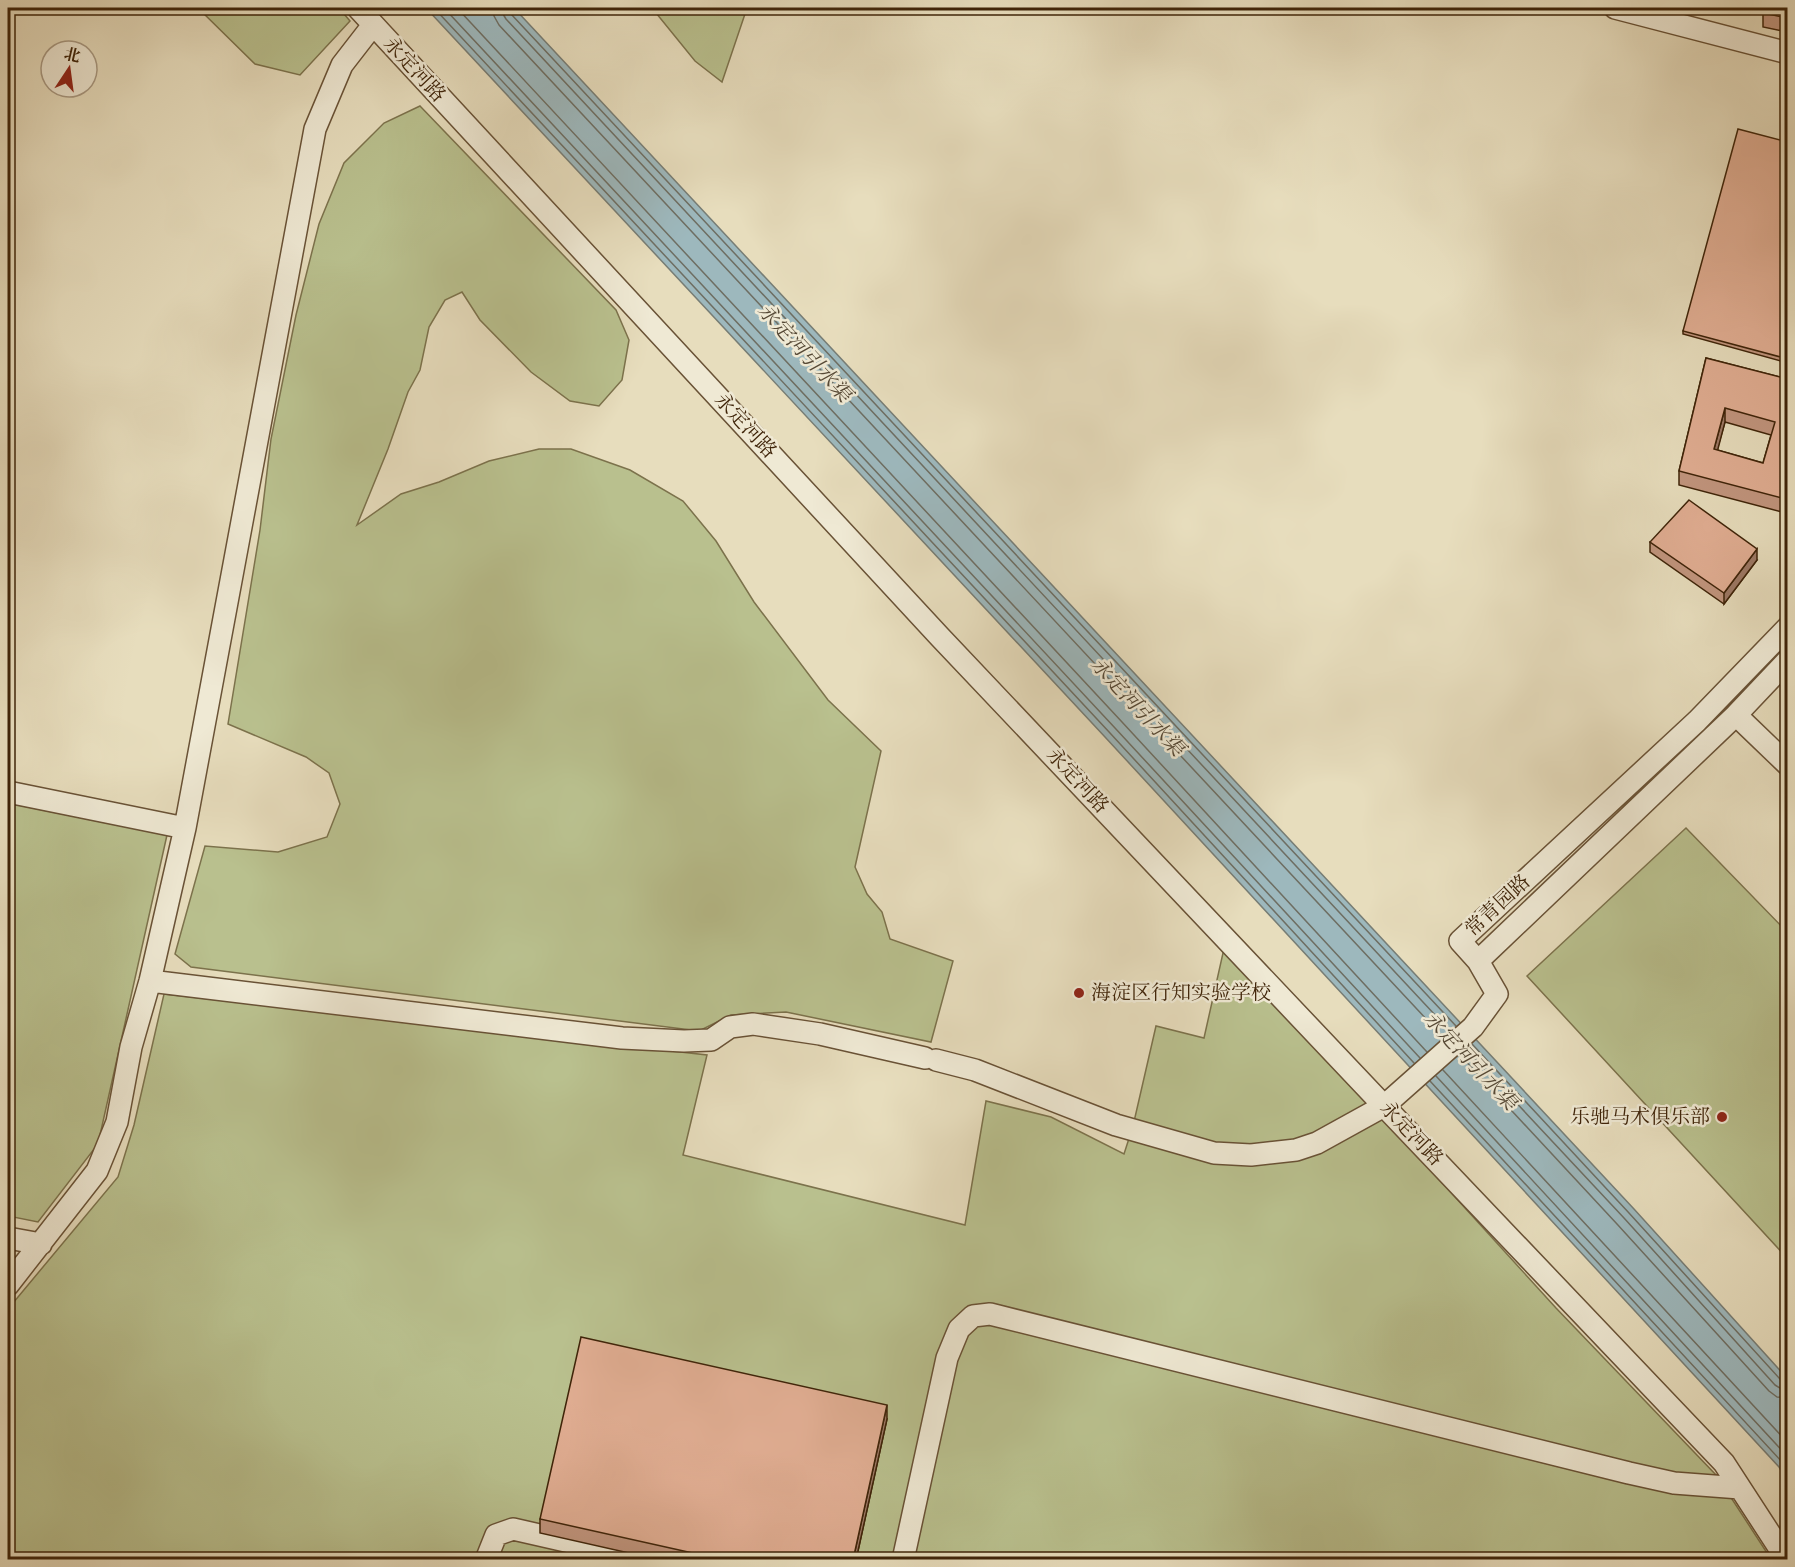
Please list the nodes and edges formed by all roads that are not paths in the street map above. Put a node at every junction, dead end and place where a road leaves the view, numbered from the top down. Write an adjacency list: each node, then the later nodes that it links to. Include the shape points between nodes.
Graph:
1 (358, 8): 3 (street, 永定河路)
2 (1615, 8): 4 (street)
3 (373, 25): 10 (street, via 342,65 315,129); 13 (street, 永定河路, via 948,646)
4 (1788, 53)
5 (1788, 627): 11 (street, 常青园路, via 1697,721 1460,941)
6 (1788, 660): 7 (street, 常青园路)
7 (1736, 715): 8 (street); 11 (street, 常青园路)
8 (1788, 765)
9 (8, 792): 10 (street)
10 (185, 828): 12 (street)
11 (1478, 961): 13 (street, via 1497,994 1473,1027)
12 (150, 981): 13 (street, via 622,1038 711,1040 730,1027 753,1024 820,1034 975,1070 1116,1125 1214,1153 1251,1155 1296,1150 1317,1143); 15 (street, via 131,1047 117,1122 97,1171)
13 (1384, 1106): 17 (street, 永定河路, via 1724,1463)
14 (8, 1238): 15 (street)
15 (41, 1244): 16 (street)
16 (8, 1285)
17 (1740, 1488): 20 (street, via 1674,1483 1629,1473 990,1314 973,1316 959,1329 947,1358); 21 (street, 永定河路)
18 (486, 1560): 19 (street, via 496,1535 513,1529)
19 (649, 1560)
20 (903, 1560)
21 (1787, 1560)

